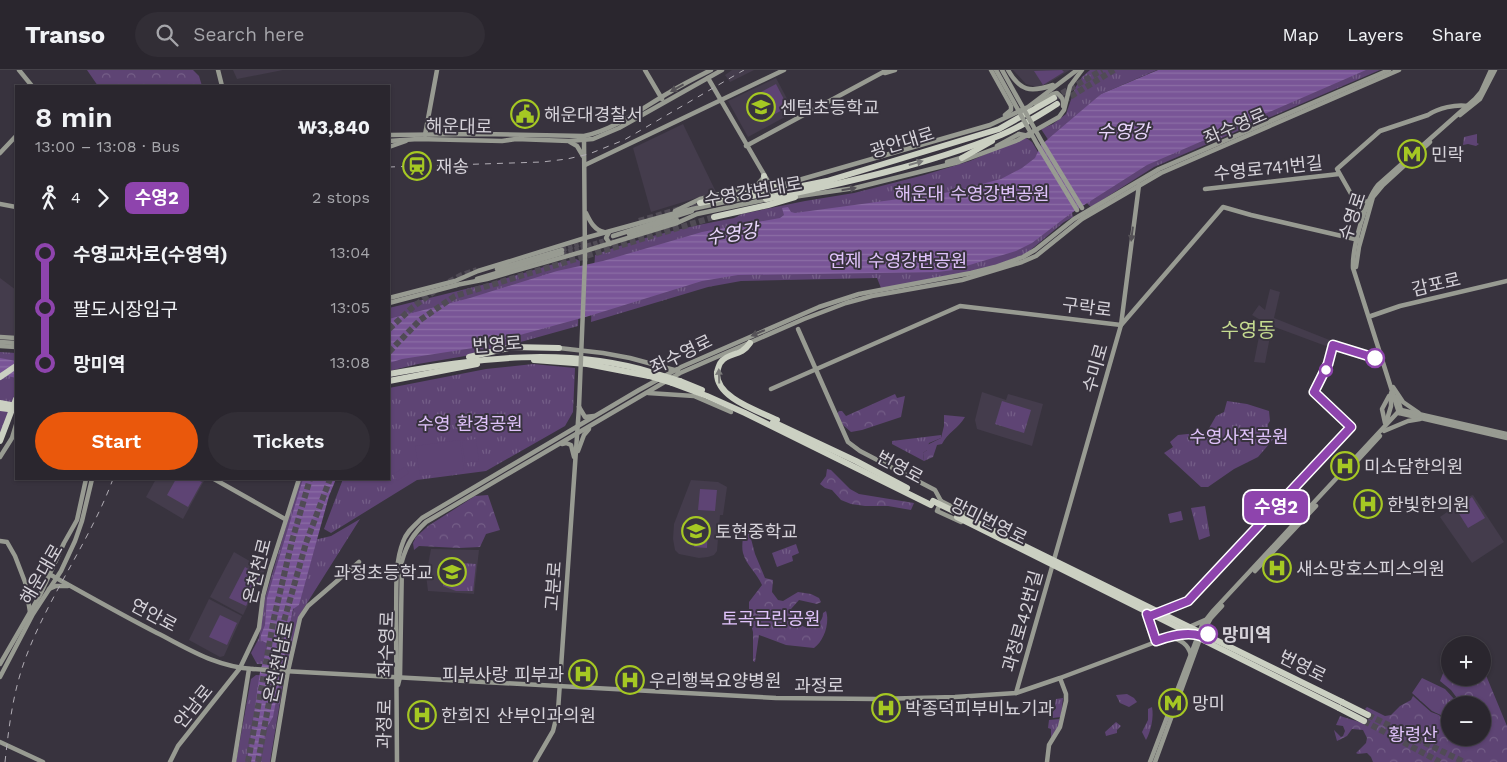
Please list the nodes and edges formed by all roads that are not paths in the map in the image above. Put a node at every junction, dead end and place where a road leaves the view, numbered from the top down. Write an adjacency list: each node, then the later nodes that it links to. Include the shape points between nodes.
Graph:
1 (19, 70): 23 (main road)
2 (218, 70): 24 (main road)
3 (437, 70): 34 (main road)
4 (645, 70): 25 (main road)
5 (711, 70): 25 (main road, 해운대로, one-way to 25, via 667,93)
6 (722, 70): 21 (main road, 해운대로)
7 (784, 70): 26 (main road)
8 (886, 70): 20 (main road)
9 (895, 70): 20 (main road)
10 (991, 70): 30 (main road, via 1011,110)
11 (996, 70): 39 (main road, bridge)
12 (1002, 70): 61 (main road, bridge)
13 (1008, 70): 22 (main road, via 1024,88 1042,89)
14 (1077, 70): 22 (main road)
15 (1082, 70): 29 (main road, via 1070,86)
16 (1389, 70): 49 (main road, 좌수영로, via 1173,163)
17 (1399, 70): 49 (main road, 좌수영로)
18 (1491, 70): 27 (main road, 수영로, via 1480,94)
19 (1495, 70): 27 (main road, 수영로, via 1483,95)
20 (874, 77): 40 (main road)
21 (708, 78): 25 (main road, 해운대로); 26 (main road)
22 (1056, 84): 28 (main road)
23 (31, 85)
24 (222, 85)
25 (662, 100): 35 (main road, 해운대로)
26 (721, 100): 40 (main road); 45 (main road)
27 (1470, 106): 47 (main road, via 1432,112 1380,131 1337,169); 58 (main road, 수영로, via 1383,185)
28 (1028, 107): 29 (main road, via 1057,93 1063,102); 30 (main road)
29 (1059, 117): 46 (main road, 수영강변대로, via 1018,140)
30 (990, 125): 50 (main road, 수영강변대로)
31 (390, 135): 34 (main road, 해운대로)
32 (1002, 135): 43 (highway); 53 (highway, 광안대로, via 1056,101 999,129 827,181); 56 (highway, 광안대로, one-way to 32, via 910,165)
33 (15, 137): 42 (main road)
34 (425, 137): 35 (main road, 해운대로); 36 (main road, 해운대로); 38 (main road, 해운대로)
35 (584, 138): 38 (main road, 해운대로); 44 (main road, 고분로)
36 (410, 139): 37 (main road, 해운대로); 41 (main road)
37 (390, 141)
38 (569, 142): 44 (main road, via 577,146)
39 (1037, 144): 43 (main road, bridge, via 1029,136 1019,134); 61 (main road, bridge)
40 (746, 146): 48 (main road)
41 (390, 147)
42 (0, 153)
43 (962, 158): 46 (main road)
44 (585, 159): 45 (main road, 고분로)
45 (585, 165): 62 (main road, 고분로)
46 (940, 166): 55 (main road, 수영강변대로, one-way to 46, via 855,188)
47 (1339, 174): 51 (main road, 수영로741번길); 54 (main road, 수영로741번길)
48 (764, 176): 50 (main road); 52 (highway, via 766,186); 65 (main road, via 757,185 700,199)
49 (1139, 183): 66 (main road, 좌수영로); 83 (main road, 수미로, one-way to 83)
50 (774, 187): 52 (highway); 53 (main road, 수영강변대로)
51 (1205, 189)
52 (762, 190): 57 (highway)
53 (752, 196): 63 (main road, 수영강변대로, via 728,200)
54 (1352, 196): 58 (main road); 64 (main road, 수영로741번길)
55 (796, 197): 56 (main road, 수영강변대로); 67 (highway)
56 (766, 199): 63 (main road, 수영강변대로)
57 (700, 203)
58 (1369, 203): 64 (main road, 수영로); 70 (main road, 수영로)
59 (0, 204): 60 (main road)
60 (15, 207)
61 (1080, 209): 66 (main road)
62 (585, 211): 68 (main road, via 594,226); 69 (main road, 고분로)
63 (697, 212): 65 (main road, 수영강변대로); 68 (main road); 71 (main road, 수영강변대로, via 677,223)
64 (1363, 215): 70 (main road, 수영로)
65 (666, 216): 68 (main road, 수영강변대로)
66 (1084, 216): 82 (main road, 좌수영로, via 1036,256 1017,264 962,280 860,299); 98 (main road, 좌수영로, one-way to 98, via 1017,259 971,273 844,298)
67 (714, 217)
68 (611, 235): 69 (main road, 수영강변대로); 71 (main road, via 606,238)
69 (585, 238): 72 (main road, 수영강변대로); 73 (main road, 고분로)
70 (1359, 240): 81 (main road, 수영로, via 1356,268); 83 (main road, 구락로, via 1223,207); 104 (main road, 수영로, via 1352,261 1353,272)
71 (610, 244): 73 (main road, 수영강변대로)
72 (564, 245): 74 (main road, via 569,250 568,254); 78 (main road, 수영강변대로, via 478,271)
73 (585, 251): 75 (main road, 수영강변대로); 76 (main road, 고분로)
74 (563, 253): 75 (main road, 수영강변대로); 78 (main road, 수영강변대로)
75 (575, 254): 76 (main road)
76 (584, 260): 109 (main road, 고분로, bridge)
77 (1507, 281): 81 (main road, 감포로)
78 (456, 283): 79 (main road, 수영강변대로); 80 (main road)
79 (390, 298)
80 (390, 303)
81 (1371, 316): 104 (main road, 수영로)
82 (804, 319): 84 (main road, 좌수영로); 85 (main road)
83 (1121, 325): 97 (main road, 구락로, via 960,306); 139 (main road, 수미로)
84 (786, 328): 85 (main road); 90 (main road, 좌수영로)
85 (798, 328): 97 (main road)
86 (0, 337): 87 (main road)
87 (15, 338)
88 (0, 342): 89 (main road)
89 (15, 343)
90 (750, 343): 98 (main road, 좌수영로); 124 (highway, one-way to 90, via 738,402 720,386 720,362)
91 (0, 346): 92 (main road)
92 (15, 347)
93 (559, 348): 96 (highway, via 513,348); 98 (main road, via 603,353)
94 (478, 364): 100 (highway, 번영로, via 561,361); 102 (highway, 번영로); 103 (highway)
95 (15, 367): 101 (highway)
96 (417, 369): 99 (highway, 번영로); 100 (highway, 번영로, via 508,357 546,356 590,359)
97 (815, 369): 105 (main road, 구락로); 135 (main road, via 850,444 935,490)
98 (679, 372): 106 (main road, 좌수영로); 116 (main road, 좌수영로, via 639,390)
99 (390, 374)
100 (651, 374): 124 (highway, 번영로, bridge, via 680,381 726,399); 136 (highway, 번영로, bridge, via 751,416)
101 (0, 377)
102 (390, 378)
103 (390, 382)
104 (1392, 385): 115 (main road, 수영로); 117 (main road, via 1408,406); 122 (main road, via 1382,409)
105 (771, 388)
106 (644, 394): 114 (main road, via 694,396); 119 (main road, 좌수영로)
107 (15, 401): 126 (highway)
108 (0, 403): 111 (highway, bridge)
109 (579, 407): 116 (main road, via 585,417); 120 (main road, 고분로)
110 (0, 408): 112 (highway, bridge)
111 (15, 408)
112 (15, 408)
113 (15, 411): 127 (highway)
114 (732, 412)
115 (1400, 412): 117 (main road); 118 (main road); 122 (main road)
116 (597, 416): 120 (main road, 좌수영로)
117 (1427, 416): 125 (main road)
118 (1421, 419): 122 (main road); 125 (main road)
119 (596, 423): 123 (main road, 좌수영로); 130 (main road, via 584,436)
120 (578, 427): 123 (main road, 고분로); 158 (main road, 좌수영로, via 422,518 403,539 397,567)
121 (15, 428): 129 (main road)
122 (1384, 429): 147 (main road); 150 (main road, via 1216,612)
123 (577, 433): 128 (main road, 좌수영로); 130 (main road, 고분로)
124 (797, 433): 136 (highway, 번영로)
125 (1507, 436)
126 (0, 441)
127 (0, 446)
128 (554, 447): 130 (main road, via 569,443); 158 (main road, 좌수영로, via 426,522 408,542 401,570)
129 (0, 457)
130 (575, 458): 160 (main road, 고분로)
131 (86, 480): 143 (main road, via 78,520)
132 (92, 480): 142 (main road, 해운대로, via 79,533)
133 (216, 480): 137 (main road)
134 (299, 480): 137 (main road, 온천천로)
135 (941, 501): 139 (main road, 망미번영로); 141 (main road, 망미번영로, via 937,511)
136 (932, 503): 163 (highway, 번영로, bridge)
137 (285, 519): 154 (main road, 온천천로, via 263,596 259,628)
138 (0, 541): 146 (main road, via 7,542 15,556)
139 (1054, 557): 141 (main road, 과정로42번길); 148 (main road, 망미번영로)
140 (359, 562): 156 (main road, 온천천남로, via 304,612)
141 (1052, 567): 149 (main road, 망미번영로, via 1177,629); 162 (main road, 과정로42번길)
142 (61, 570): 143 (main road, 해운대로); 144 (main road)
143 (52, 576): 144 (main road, 연안로); 145 (main road, 해운대로); 146 (main road)
144 (69, 586): 145 (main road); 154 (main road, 연안로, via 210,660)
145 (49, 589): 146 (main road, 해운대로)
146 (32, 613): 153 (main road); 157 (main road, 해운대로)
147 (1206, 619): 148 (main road); 150 (main road)
148 (1192, 626): 149 (main road)
149 (1177, 633): 151 (main road)
150 (1199, 636): 150 (main road, via 1204,642 1328,703 1330,694 1224,641 1208,634); 151 (main road, 과정로); 152 (main road); 173 (main road)
151 (1169, 637): 152 (main road, via 1184,643); 159 (main road, 과정로)
152 (1191, 655): 172 (main road)
153 (0, 664)
154 (240, 668): 155 (main road, 연안로); 166 (main road, 안남로, via 178,746)
155 (251, 669): 156 (main road, 연안로, bridge); 167 (main road)
156 (286, 671): 158 (main road); 168 (main road, 온천천남로)
157 (0, 677)
158 (398, 677): 160 (main road, 과정로); 161 (main road, 좌수영로)
159 (1060, 678): 162 (main road, 과정로); 171 (main road, via 1066,701 1060,727 1049,745)
160 (559, 686): 162 (main road, 과정로, via 801,699); 170 (main road, 고분로, via 553,731)
161 (398, 687): 169 (main road, 과정로)
162 (1016, 693)
163 (1366, 718)
164 (0, 742): 165 (main road)
165 (43, 762)
166 (170, 762)
167 (234, 762)
168 (273, 762)
169 (397, 762)
170 (535, 762)
171 (1048, 762)
172 (1150, 762)
173 (1155, 762)

